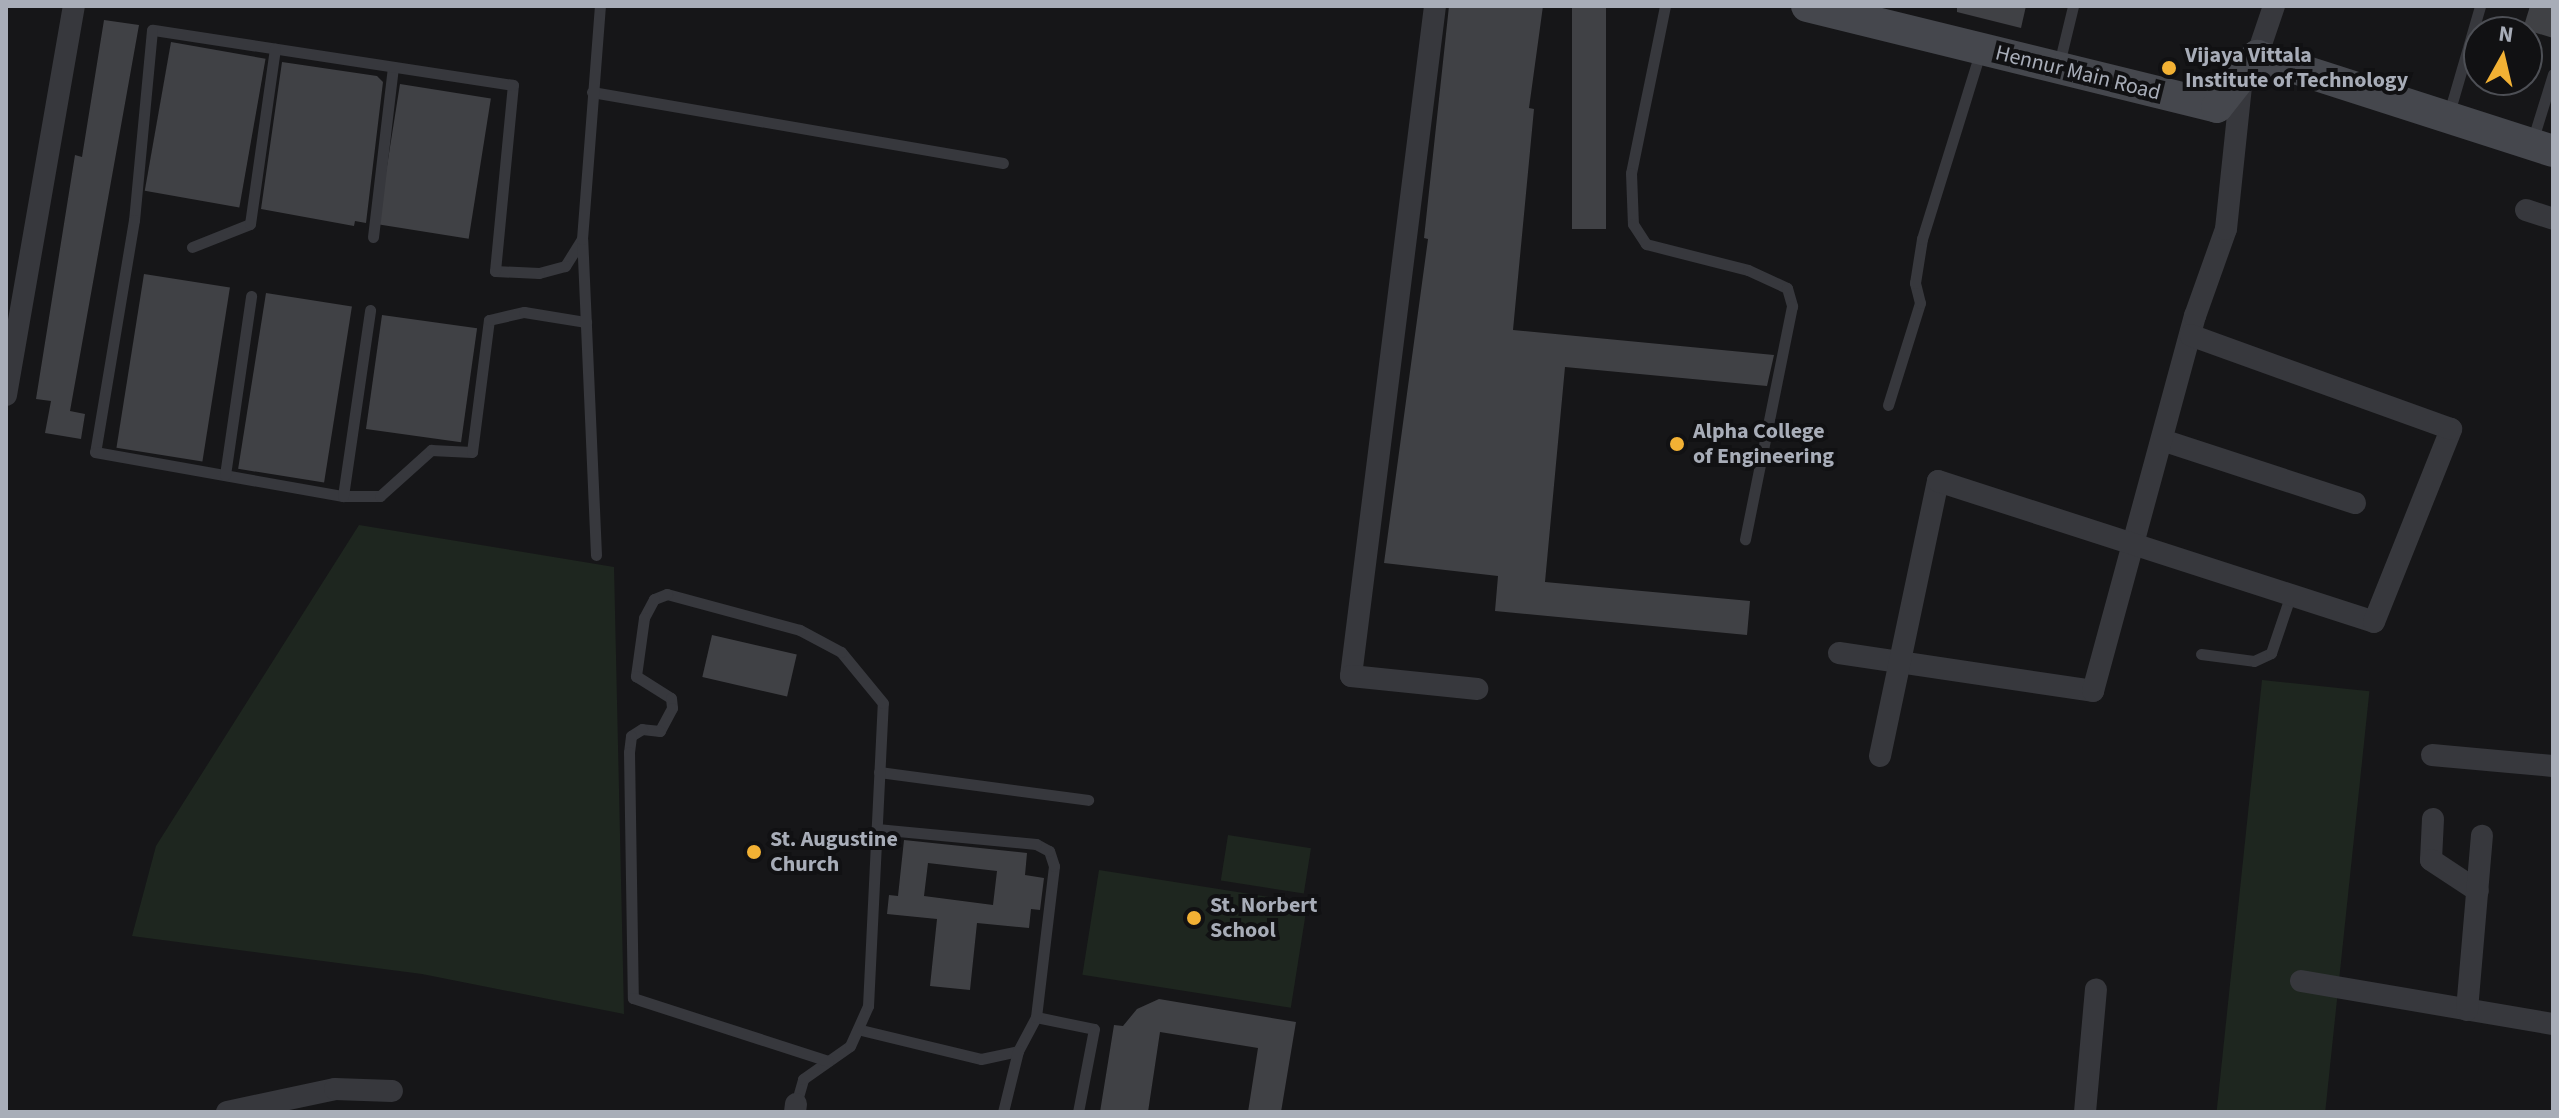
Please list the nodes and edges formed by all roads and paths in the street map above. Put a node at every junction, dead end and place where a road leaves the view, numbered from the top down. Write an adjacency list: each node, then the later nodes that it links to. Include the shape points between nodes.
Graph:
1 (74, 6): 28 (street)
2 (600, 6): 15 (lane)
3 (1435, 6): 41 (street, via 1351,676)
4 (1665, 6): 34 (lane, via 1631,173 1633,224 1646,244 1748,270 1787,288 1792,306)
5 (1807, 6): 10 (main road, Hennur Main Road)
6 (2073, 6): 13 (lane)
7 (2274, 6): 11 (street)
8 (2480, 6): 16 (lane)
9 (275, 49): 12 (lane); 23 (lane, via 250,224); 31 (lane, via 152,30 134,220 95,452)
10 (1981, 49): 13 (main road, Hennur Main Road); 29 (lane, via 1922,239 1915,283 1920,303)
11 (2249, 66): 13 (main road, Hennur Main Road, via 2217,107); 16 (main road); 27 (street, via 2226,229)
12 (393, 67): 21 (lane); 22 (lane, via 513,85 495,271 539,273 565,266)
13 (2058, 68)
14 (2553, 74): 17 (lane)
15 (592, 92): 18 (lane); 22 (lane)
16 (2447, 118): 17 (main road)
17 (2542, 148)
18 (1003, 163)
19 (2526, 210): 20 (street)
20 (2553, 219)
21 (373, 237)
22 (582, 239): 26 (lane)
23 (192, 247)
24 (251, 296): 31 (lane)
25 (370, 310): 32 (lane)
26 (586, 322): 32 (lane, via 524,312 489,320 472,452 431,450 380,496); 36 (lane)
27 (2190, 335): 30 (street); 37 (street, via 2451,429 2374,622)
28 (6, 395)
29 (1888, 405)
30 (2162, 440): 33 (street); 35 (street)
31 (225, 475): 32 (lane)
32 (343, 496)
33 (2355, 503)
34 (1745, 539)
35 (2135, 541): 37 (street); 40 (street, via 2093,691); 40 (street, via 1938,481)
36 (596, 555)
37 (2291, 594): 39 (lane, via 2271,653 2254,661)
38 (1839, 653): 40 (street)
39 (2201, 654)
40 (1897, 662): 43 (street)
41 (1477, 689)
42 (2432, 755): 44 (street)
43 (1880, 756)
44 (2553, 766)
45 (879, 772): 46 (lane); 48 (lane); 58 (lane, via 883,703 841,652 800,630 667,594 654,599 644,618 636,676 671,698 672,708 660,731 642,729 631,736 633,998)
46 (1088, 800)
47 (2433, 819): 50 (street, via 2431,860)
48 (877, 829): 54 (lane, via 1036,844 1049,851 1054,866); 56 (lane, via 868,1006)
49 (2482, 836): 50 (street)
50 (2478, 891): 53 (street)
51 (2301, 981): 53 (street)
52 (2096, 989): 64 (street)
53 (2467, 1010): 55 (street)
54 (1036, 1017): 57 (lane); 63 (lane, via 1094,1029)
55 (2553, 1024)
56 (861, 1030): 57 (lane, via 981,1059); 58 (lane)
57 (1018, 1051): 62 (lane)
58 (828, 1061): 60 (lane, via 803,1079)
59 (392, 1091): 61 (street, via 335,1089)
60 (795, 1108)
61 (227, 1112)
62 (1003, 1112)
63 (1078, 1112)
64 (2085, 1112)

